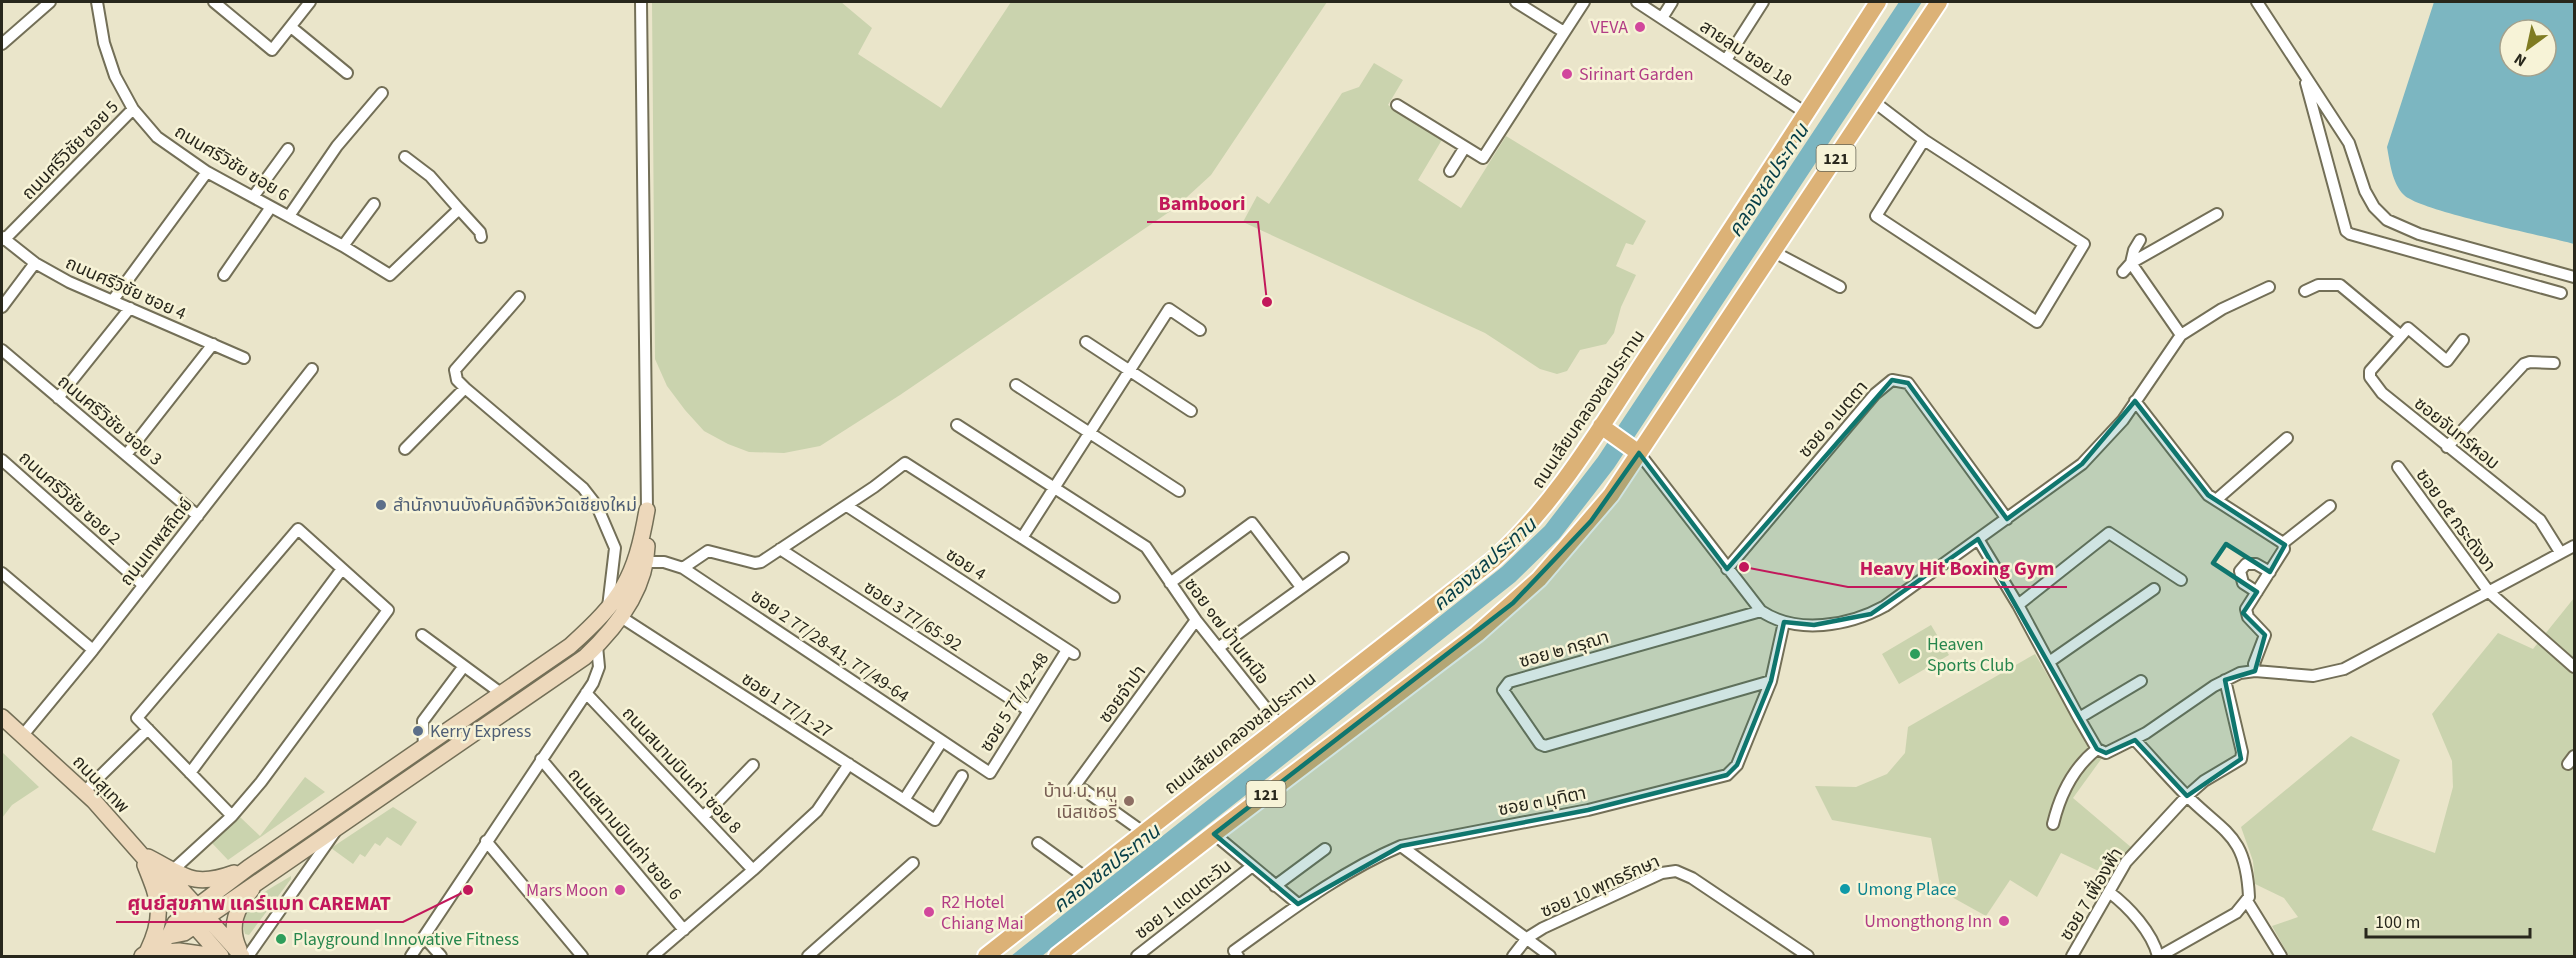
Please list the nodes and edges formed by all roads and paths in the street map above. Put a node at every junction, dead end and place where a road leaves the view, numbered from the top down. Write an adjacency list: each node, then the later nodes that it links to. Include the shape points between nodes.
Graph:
1 (50, 2): 17 (street)
2 (97, 2): 24 (street, ถนนศรีวิชัย ซอย 6, via 115,76)
3 (214, 2): 15 (street, via 272,50)
4 (310, 2): 15 (street)
5 (641, 2): 87 (street)
6 (1516, 2): 16 (street)
7 (1584, 2): 16 (street)
8 (1637, 2): 14 (street, สายลม ซอย 18)
9 (1672, 2): 14 (street)
10 (1763, 2): 18 (street)
11 (1878, 2): 25 (main road, ถนนเลียบคลองชลประทาน / 121)
12 (1939, 2): 22 (main road, 121)
13 (2257, 2): 20 (street)
14 (1662, 18): 18 (street, สายลม ซอย 18)
15 (291, 27): 19 (street)
16 (1564, 32): 27 (street, via 1483,158)
17 (2, 44)
18 (1726, 60): 25 (street, สายลม ซอย 18)
19 (347, 73)
20 (2304, 74): 47 (street, via 2349,143 2365,191 2387,220 2420,234); 51 (street, via 2346,231)
21 (382, 93): 37 (street, via 337,146)
22 (1873, 101): 26 (street); 42 (main road, 121)
23 (1397, 105): 27 (street)
24 (133, 109): 31 (street, ถนนศรีวิชัย ซอย 6, via 157,137); 39 (street, ถนนศรีวิชัย ซอย 5)
25 (1806, 113): 73 (main road, ถนนเลียบคลองชลประทาน / 121)
26 (1924, 140): 26 (street, via 2084,244 2037,322 1875,216)
27 (1465, 147): 30 (street)
28 (288, 149): 32 (street)
29 (405, 157): 35 (street, via 430,176)
30 (1450, 171)
31 (207, 172): 32 (street, ถนนศรีวิชัย ซอย 6); 53 (street)
32 (253, 197): 34 (street, ถนนศรีวิชัย ซอย 6)
33 (374, 204): 41 (street)
34 (271, 207): 37 (street, ถนนศรีวิชัย ซอย 6); 46 (street)
35 (459, 208): 38 (street); 41 (street, ถนนศรีวิชัย ซอย 6, via 390,275)
36 (2217, 214): 44 (street)
37 (289, 216): 41 (street, ถนนศรีวิชัย ซอย 6)
38 (481, 237)
39 (3, 239): 43 (street, ถนนศรีวิชัย ซอย 4)
40 (2140, 240): 44 (street)
41 (343, 246)
42 (1774, 252): 48 (street); 78 (main road, 121)
43 (35, 263): 53 (street, ถนนศรีวิชัย ซอย 4); 54 (street)
44 (2131, 263): 45 (street); 57 (street)
45 (2123, 272)
46 (224, 275)
47 (2574, 277)
48 (1840, 287)
49 (2269, 287): 57 (street)
50 (2305, 291): 58 (street, via 2318,285 2340,285)
51 (2561, 293)
52 (519, 297): 68 (street, via 455,370 457,380)
53 (113, 300): 55 (street, ถนนศรีวิชัย ซอย 4)
54 (2, 307)
55 (130, 308): 61 (street, ถนนศรีวิชัย ซอย 4); 69 (street)
56 (1200, 330): 66 (street, via 1169,309)
57 (2181, 334): 70 (street)
58 (2400, 335): 59 (street, via 2408,328 2447,361); 76 (street, ซอยจันทร์หอม, via 2370,371 2370,377 2382,393)
59 (2463, 340)
60 (1086, 342): 66 (street)
61 (213, 344): 63 (street, ถนนศรีวิชัย ซอย 4); 79 (street)
62 (2, 350): 69 (street, ถนนศรีวิชัย ซอย 3)
63 (244, 358)
64 (2554, 363): 76 (street, via 2524,364)
65 (312, 369): 88 (street, ถนนเทพสถิตย์)
66 (1129, 371): 71 (street); 74 (street)
67 (1016, 385): 74 (street)
68 (465, 388): 77 (street); 113 (street, via 583,488 597,506 615,548)
69 (58, 398): 79 (street, ถนนศรีวิชัย ซอย 3)
70 (2135, 401): 84 (street, via 2189,474); 89 (street, via 2082,464)
71 (1191, 411)
72 (957, 425): 82 (street, ซอย ๑๗ บ้านเหนือ)
73 (1606, 430): 78 (main road); 134 (main road, ถนนเลียบคลองชลประทาน / 121, via 1520,536)
74 (1089, 433): 82 (street); 83 (street)
75 (2288, 438): 84 (street)
76 (2447, 447): 95 (street, ซอยจันทร์หอม, via 2540,520)
77 (405, 449)
78 (1636, 451): 100 (street); 155 (main road, 121, via 1591,521 1513,603)
79 (126, 455): 88 (street, ถนนศรีวิชัย ซอย 3)
80 (2, 460): 105 (street, ถนนศรีวิชัย ซอย 2)
81 (2398, 467): 109 (street, ซอย ๐๕ กระดังงา)
82 (1054, 488): 90 (street); 104 (street, ซอย ๑๗ บ้านเหนือ, via 1146,547)
83 (1179, 491)
84 (2216, 500): 92 (street)
85 (847, 506): 90 (street, via 905,463); 94 (street); 121 (street, ซอย 4)
86 (2330, 506): 92 (street)
87 (647, 510): 97 (street); 113 (street, via 638,555)
88 (198, 516): 105 (street, ถนนเทพสถิตย์)
89 (2007, 519): 91 (street); 100 (street, ซอย ๑ เมตตา, via 1908,383 1892,380 1868,402)
90 (1022, 538): 110 (street)
91 (1978, 539): 111 (street); 115 (street, via 1871,614 1814,625)
92 (2283, 543): 101 (street, via 2284,549)
93 (2574, 546): 95 (street)
94 (780, 549): 98 (street, via 755,563 708,551); 131 (street, ซอย 3 77/65-92)
95 (2560, 552): 109 (street)
96 (1343, 558): 106 (street)
97 (646, 562): 98 (street, ซอย 2 77/28-41, 77/49-64); 113 (street, via 639,585)
98 (683, 568): 138 (street, ซอย 2 77/28-41, 77/49-64)
99 (342, 569): 135 (street, via 298,530 137,718); 144 (street); 150 (street, via 388,610)
100 (1727, 569): 112 (street)
101 (2270, 572): 108 (street); 108 (street, via 2256,564 2246,564 2240,571 2242,583)
102 (2, 573): 120 (street)
103 (2181, 580): 111 (street, via 2109,533)
104 (1170, 583): 106 (street, via 1252,523); 114 (street, ซอย ๑๗ บ้านเหนือ)
105 (142, 585): 120 (street, ถนนเทพสถิตย์)
106 (1301, 587): 119 (street)
107 (2154, 589): 122 (street)
108 (2257, 592): 125 (street, via 2246,614 2265,634)
109 (2489, 592): 124 (street, ซอย ๐๕ กระดังงา); 125 (street, via 2344,669 2313,676)
110 (1114, 597)
111 (2018, 605): 122 (street)
112 (1761, 611): 115 (street); 127 (street, ซอย ๒ กรุณา, via 1509,681 1503,690 1545,746)
113 (614, 613): 116 (street); 118 (street); 142 (street, ซอย 1 77/1-27)
114 (1196, 620): 119 (street, ซอย ๑๗ บ้านเหนือ); 154 (street, ซอยจำปา, via 1079,788)
115 (1784, 622): 127 (street, ซอย ๓ มุทิตา)
116 (590, 628): 118 (street); 130 (street)
117 (422, 635): 123 (street)
118 (599, 644): 129 (street, via 599,667); 153 (street)
119 (1218, 648): 134 (street, ซอย ๑๗ บ้านเหนือ)
120 (93, 650): 136 (street, ถนนเทพสถิตย์)
121 (1070, 652): 131 (street, ซอย 5 77/42-48)
122 (2049, 662): 133 (street)
123 (464, 666): 130 (street); 139 (street, via 423,721)
124 (2574, 668)
125 (2255, 671): 126 (street)
126 (2225, 680): 137 (street); 148 (street, ซอย 7 เฟื่องฟ้า, via 2241,759)
127 (1771, 681): 158 (street, ซอย ๓ มุทิตา, via 1737,765 1727,775 1588,810)
128 (2141, 681): 133 (street)
129 (586, 693): 141 (street); 151 (street, ถนนสนามบินเก่า ซอย 8)
130 (502, 694): 139 (street)
131 (1028, 710): 145 (street, ซอย 5 77/42-48)
132 (2, 717): 136 (street, ถนนสุเทพ)
133 (2079, 718): 140 (street)
134 (1281, 727): 154 (main road, ถนนเลียบคลองชลประทาน / 121)
135 (148, 729): 144 (street); 147 (street)
136 (23, 735): 147 (street, ถนนสุเทพ)
137 (2135, 740): 140 (street, via 2106,753); 148 (street)
138 (942, 741): 145 (street, ซอย 2 77/28-41, 77/49-64); 149 (street)
139 (424, 748): 164 (street)
140 (2097, 749): 152 (street, via 2075,772)
141 (542, 759): 156 (street); 172 (street, ถนนสนามบินเก่า ซอย 6)
142 (849, 764): 149 (street, ซอย 1 77/1-27); 163 (street, via 817,811)
143 (753, 765): 151 (street)
144 (190, 773): 150 (street)
145 (990, 773)
146 (962, 776): 149 (street, ซอย 1 77/1-27, via 935,820)
147 (84, 792): 160 (street, ถนนสุเทพ)
148 (2187, 796): 168 (street, ซอย 7 เฟื่องฟ้า, via 2127,862); 169 (street, via 2232,835 2246,869)
149 (904, 800)
150 (232, 816): 165 (street)
151 (703, 817): 163 (street, ถนนสนามบินเก่า ซอย 8)
152 (2053, 824)
153 (339, 827): 164 (street); 179 (street)
154 (1143, 832): 166 (main road, ถนนเลียบคลองชลประทาน / 121)
155 (1214, 834): 162 (street); 186 (main road, 121)
156 (486, 842): 173 (street); 182 (street)
157 (1038, 843): 166 (street)
158 (1401, 846): 170 (street, ซอย ๓ มุทิตา, via 1376,856); 174 (street)
159 (1326, 849): 167 (street)
160 (140, 853): 165 (street); 175 (street, via 156,892 160,919)
161 (914, 863): 184 (street)
162 (1251, 867): 167 (street); 187 (street, ซอย 1 แดนตะวัน)
163 (753, 870): 172 (street)
164 (254, 874): 165 (street, via 212,882); 171 (street); 178 (street, via 234,920 235,940)
165 (171, 877): 171 (street, via 171,899)
166 (1085, 877): 185 (main road, ถนนเลียบคลองชลประทาน / 121)
167 (1275, 886): 170 (street)
168 (2109, 892): 192 (street, ซอย 7 เฟื่องฟ้า); 193 (street, via 2123,903 2155,945)
169 (2248, 899): 193 (street, via 2236,913); 194 (street)
170 (1298, 904): 188 (street, ซอย ๓ มุทิตา, via 1234,951)
171 (196, 916): 175 (street, via 175,923 169,936); 177 (street); 178 (street)
172 (684, 930): 183 (street)
173 (424, 937): 180 (street); 181 (street)
174 (1527, 938): 189 (street); 190 (street); 191 (street, ซอย 10 พุทธรักษา, via 1662,873 1676,871)
175 (145, 955): 176 (street, via 179,951)
176 (215, 957)
177 (221, 957)
178 (242, 957)
179 (248, 957)
180 (411, 957)
181 (441, 957)
182 (582, 957)
183 (653, 957)
184 (808, 957)
185 (986, 957)
186 (1057, 957)
187 (1137, 957)
188 (1238, 957)
189 (1513, 957)
190 (1550, 957)
191 (1808, 957)
192 (2072, 957)
193 (2159, 957)
194 (2281, 957)

